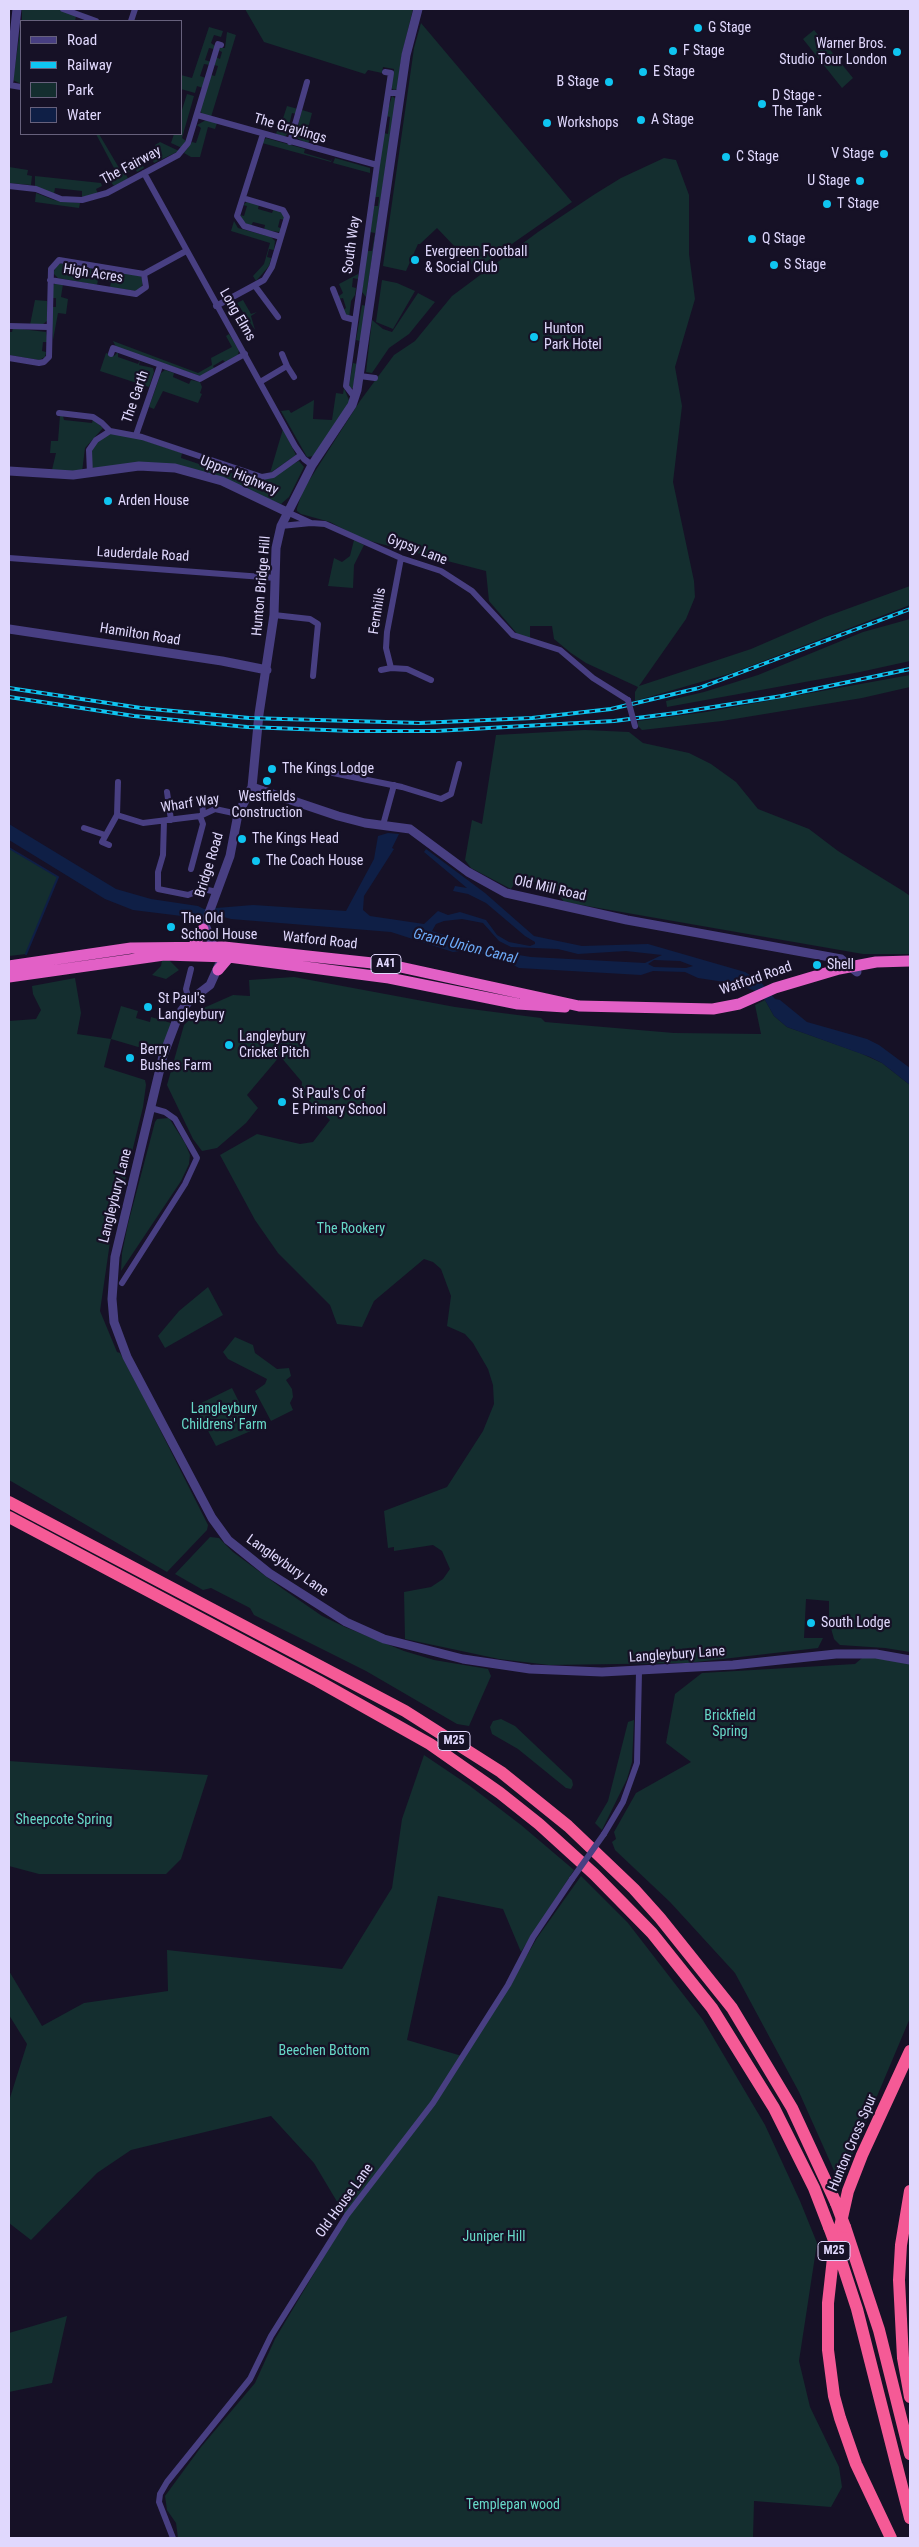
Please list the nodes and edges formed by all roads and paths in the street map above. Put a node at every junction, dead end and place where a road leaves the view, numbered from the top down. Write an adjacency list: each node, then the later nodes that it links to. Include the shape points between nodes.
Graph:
1 (63, 9): 4 (street)
2 (418, 9): 11 (street, South Way)
3 (18, 12): 5 (street); 9 (street)
4 (93, 20)
5 (9, 23)
6 (217, 44): 12 (street, The Fairway)
7 (385, 72): 10 (street, South Way, via 391,73)
8 (308, 82): 14 (street)
9 (9, 83)
10 (388, 93): 11 (street); 15 (street, South Way)
11 (400, 93): 26 (street, South Way)
12 (197, 115): 13 (street, The Graylings); 16 (street, The Fairway, via 183,150)
13 (263, 134): 14 (street, The Graylings); 18 (street)
14 (290, 142): 15 (street, The Graylings)
15 (377, 165): 25 (street, South Way)
16 (144, 173): 17 (street, The Fairway, via 107,193 81,200 61,199 36,189); 20 (street, Long Elms)
17 (9, 186)
18 (243, 198): 19 (street, via 237,216 241,224); 19 (street, via 285,211 288,218)
19 (281, 237): 23 (street, via 269,274)
20 (186, 251): 21 (street, High Acres); 27 (street, Long Elms)
21 (144, 274): 22 (street, High Acres, via 59,260 51,269); 22 (street, High Acres, via 146,287 136,294)
22 (50, 280): 31 (street, High Acres)
23 (255, 286): 27 (street); 28 (street)
24 (333, 289): 29 (street, via 344,317)
25 (358, 300): 26 (street); 29 (street, South Way)
26 (371, 301): 38 (street, South Way)
27 (216, 306): 33 (street, Long Elms)
28 (278, 317)
29 (355, 320): 42 (street, South Way, via 346,386)
30 (9, 326): 31 (street)
31 (48, 327): 35 (street, High Acres, via 50,353 47,360 39,363)
32 (111, 354): 36 (street, The Garth, via 113,348)
33 (245, 354): 36 (street, The Garth, via 200,380); 41 (street, Long Elms)
34 (282, 354): 37 (street)
35 (9, 358)
36 (160, 366): 45 (street, The Garth)
37 (287, 366): 39 (street); 41 (street)
38 (360, 376): 40 (street); 42 (street, South Way)
39 (294, 377)
40 (375, 378)
41 (260, 382): 46 (street, Long Elms)
42 (353, 402): 47 (street, Hunton Bridge Hill)
43 (59, 413): 44 (street, Upper Highway, via 69,411 93,417)
44 (110, 431): 45 (street, Upper Highway); 49 (street, via 91,447 88,454)
45 (136, 435): 46 (street, Upper Highway, via 262,477 273,475)
46 (301, 455): 47 (street, Long Elms)
47 (312, 465): 50 (street, Hunton Bridge Hill)
48 (9, 471): 49 (street, Upper Highway)
49 (90, 474): 50 (street, Upper Highway, via 139,466 175,468 222,481)
50 (287, 512): 51 (street, Gypsy Lane); 52 (street, Hunton Bridge Hill)
51 (311, 523): 52 (street, Gypsy Lane); 54 (street, Gypsy Lane, via 325,524)
52 (281, 526): 55 (street, Hunton Bridge Hill, via 276,548)
53 (9, 558): 55 (street, Lauderdale Road)
54 (401, 558): 58 (street, Fernhills, via 387,632 386,648); 63 (street, Gypsy Lane, bridge, via 430,566 458,581 481,599 513,635 560,650 628,700)
55 (276, 578): 56 (street, Hunton Bridge Hill)
56 (274, 615): 59 (street, Hunton Bridge Hill); 61 (street, via 310,619 318,624)
57 (9, 629): 59 (street, Hamilton Road)
58 (391, 668): 60 (street); 62 (street, via 407,669)
59 (267, 670): 68 (street, Hunton Bridge Hill)
60 (381, 670)
61 (313, 676)
62 (431, 680)
63 (635, 726)
64 (459, 764): 67 (street, via 453,791 445,799)
65 (323, 770): 67 (street)
66 (118, 782): 72 (street)
67 (394, 785): 76 (street)
68 (252, 787): 71 (street, Bridge Road); 76 (street, Old Mill Road, via 338,816)
69 (167, 792): 74 (street)
70 (202, 801): 73 (street)
71 (238, 814): 73 (street, Wharf Way, via 220,809); 81 (street, Bridge Road, via 230,856)
72 (117, 815): 75 (street, Wharf Way, via 136,822); 78 (street)
73 (202, 815): 74 (street, Wharf Way); 80 (street, via 203,824)
74 (171, 820): 75 (street, Wharf Way)
75 (164, 821): 81 (street, via 164,855 158,872 158,889 188,895 206,888)
76 (383, 825): 89 (street, Old Mill Road, via 410,829 468,872 506,893 627,920 841,959)
77 (84, 828): 78 (street)
78 (106, 835): 79 (street)
79 (106, 843)
80 (191, 869)
81 (217, 892): 82 (street, Bridge Road)
82 (205, 924): 83 (highway); 84 (street)
83 (193, 946): 84 (highway, Watford Road / A41); 86 (highway, Watford Road / A41, via 131,948)
84 (216, 953): 90 (highway); 91 (highway, Watford Road / A41, via 164,954); 93 (highway, Watford Road / A41, via 389,978 518,1004 554,1008); 93 (highway, Watford Road / A41, via 383,963)
85 (910, 961): 89 (highway, A41, via 876,962)
86 (9, 966)
87 (910, 968): 89 (highway, A41)
88 (191, 969): 92 (street, via 186,989)
89 (854, 969): 93 (highway, Watford Road / A41, via 775,988 729,1007)
90 (217, 972): 92 (street, Langleybury Lane, via 210,985)
91 (9, 977)
92 (189, 1001): 94 (street, Langleybury Lane, via 175,1021)
93 (579, 1006)
94 (151, 1108): 95 (street, via 170,1114 197,1158 185,1184); 99 (street, Langleybury Lane, via 115,1258 114,1322 126,1357 212,1518 225,1536 300,1595 346,1622 384,1639 434,1653 530,1669)
95 (122, 1283)
96 (9, 1502): 103 (highway, M25, bridge, via 405,1711 501,1772 568,1826 654,1910 732,2008 792,2108 845,2227 875,2316)
97 (9, 1517): 104 (highway, M25, bridge, via 318,1681 422,1740 487,1783 539,1824 652,1933 712,2008 774,2108 814,2188 859,2317)
98 (910, 1660): 99 (street, Langleybury Lane, via 876,1654 836,1654)
99 (639, 1672): 105 (street, Old House Lane, bridge, via 637,1763 623,1802 533,1937 508,1985 433,2103 347,2215 271,2336 250,2379 163,2488 159,2502)
100 (910, 2051): 106 (highway, Hunton Cross Spur / M25, via 848,2191 834,2250 828,2303 828,2350 834,2396 856,2464)
101 (910, 2192): 102 (highway, via 899,2280)
102 (910, 2397)
103 (910, 2454)
104 (910, 2518)
105 (173, 2538)
106 (891, 2538)

